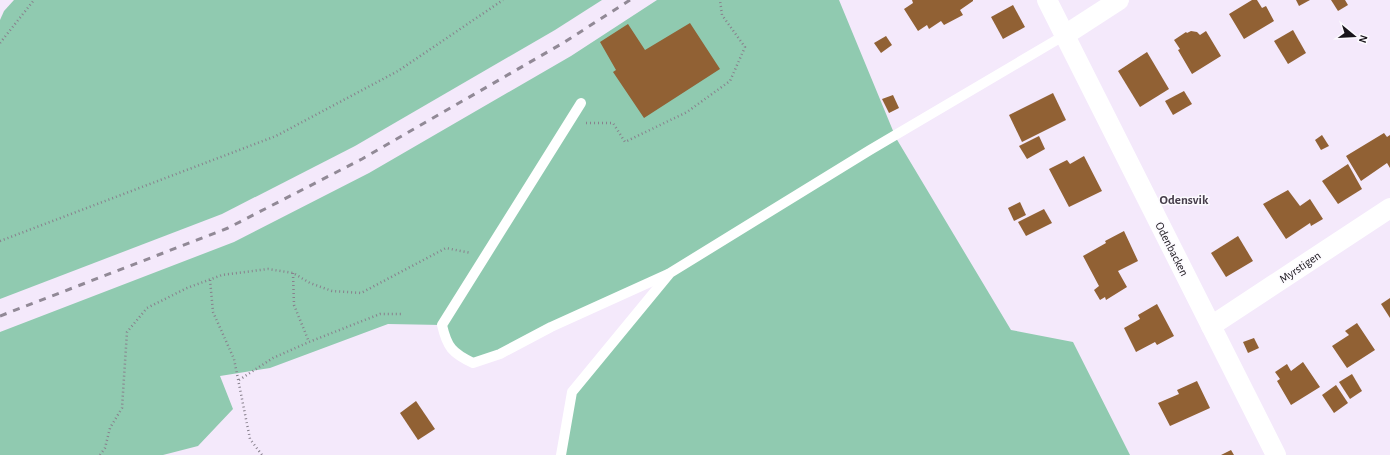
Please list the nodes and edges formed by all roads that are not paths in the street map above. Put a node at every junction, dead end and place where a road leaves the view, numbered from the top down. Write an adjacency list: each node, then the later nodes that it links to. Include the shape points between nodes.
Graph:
1 (1047, 0): 3 (street, Odenbacken)
2 (1120, 0): 3 (street)
3 (1065, 35): 6 (lane, via 870,150); 7 (street, Odenbacken)
4 (582, 103): 6 (lane, via 442,325 446,341 456,355 473,363 500,354 551,327)
5 (1390, 208): 7 (street, Myrstigen)
6 (670, 273): 8 (lane, via 572,392)
7 (1211, 326): 9 (street, Odenbacken)
8 (561, 455)
9 (1276, 455)

